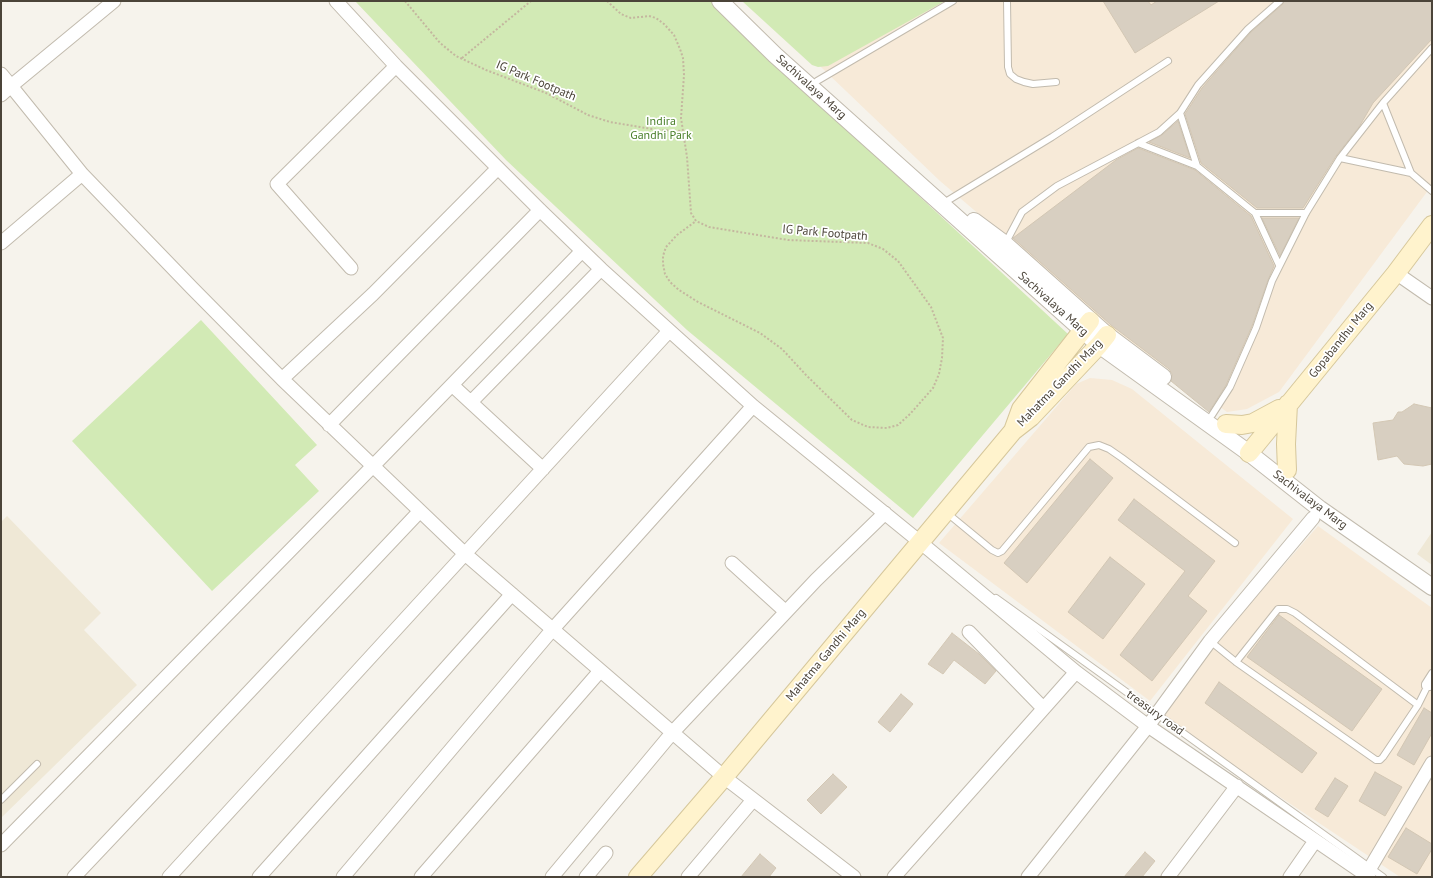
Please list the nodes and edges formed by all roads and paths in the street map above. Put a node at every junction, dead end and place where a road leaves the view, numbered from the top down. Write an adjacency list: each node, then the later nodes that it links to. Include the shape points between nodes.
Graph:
1 (114, 1): 18 (street)
2 (336, 1): 14 (street)
3 (405, 1): 12 (path, IG Park Footpath, via 440,43)
4 (531, 1): 12 (path)
5 (607, 1): 21 (path, via 621,14 631,18 656,18 674,35 683,58)
6 (720, 1): 43 (street, Sachivalaya Marg, via 775,55)
7 (731, 1): 16 (street, Sachivalaya Marg)
8 (953, 1): 16 (lane)
9 (1007, 1): 17 (lane, via 1010,74 1016,79 1033,84)
10 (1280, 1): 20 (lane, via 1248,29 1203,80)
11 (1432, 48): 19 (lane)
12 (462, 58): 21 (path, IG Park Footpath, via 546,93 588,115 610,122 658,130)
13 (1168, 61): 29 (lane, via 1052,137)
14 (396, 66): 25 (street); 39 (street, via 277,184)
15 (1, 73): 18 (street)
16 (817, 81): 29 (street, Sachivalaya Marg)
17 (1056, 82)
18 (8, 89): 26 (street)
19 (1383, 103): 23 (lane); 27 (lane)
20 (1180, 113): 22 (lane, via 1159,132); 24 (lane)
21 (683, 131): 33 (path, via 691,213)
22 (1138, 143): 24 (lane); 36 (lane, via 1057,186 1022,212)
23 (1340, 158): 27 (lane); 32 (lane)
24 (1197, 166): 31 (lane)
25 (497, 168): 30 (street); 46 (street, via 373,294)
26 (79, 171): 35 (street); 46 (street)
27 (1410, 173): 28 (lane)
28 (1432, 191)
29 (947, 201): 36 (street, Sachivalaya Marg)
30 (540, 210): 37 (street); 52 (street)
31 (1255, 213): 32 (lane); 38 (lane)
32 (1306, 213): 38 (lane)
33 (696, 221): 33 (path, IG Park Footpath, via 709,227 788,240 868,243 883,249 898,261 931,307 943,338 940,368 933,388 898,425 887,428 868,427 852,420 782,349 760,333 698,302 670,282 663,264 666,247)
34 (1431, 230): 41 (main road, Gopabandhu Marg)
35 (1, 243)
36 (1005, 244): 43 (street, Sachivalaya Marg)
37 (582, 251): 40 (street); 47 (street)
38 (1279, 266): 51 (lane)
39 (350, 268)
40 (601, 269): 44 (street); 48 (street)
41 (1396, 273): 42 (street); 49 (main road, Gopabandhu Marg)
42 (1432, 298)
43 (1087, 326): 45 (street, Sachivalaya Marg); 53 (main road, Mahatma Gandhi Marg, via 1021,409)
44 (669, 331): 50 (street); 56 (street)
45 (1103, 340): 51 (street, Sachivalaya Marg); 53 (main road, Mahatma Gandhi Marg, via 1031,417); 54 (street, Sachivalaya Marg)
46 (282, 379): 52 (street)
47 (452, 385): 48 (street); 55 (street)
48 (471, 402): 56 (street)
49 (1288, 404): 51 (main road, via 1253,423 1242,425); 54 (main road, Gopabandhu Marg); 57 (main road)
50 (753, 406): 60 (street); 70 (street)
51 (1219, 420): 54 (street, Sachivalaya Marg)
52 (329, 425): 55 (street)
53 (1014, 431): 59 (main road, Mahatma Gandhi Marg)
54 (1252, 449): 57 (street, Sachivalaya Marg); 67 (street, Sachivalaya Marg, via 1320,509)
55 (373, 466): 58 (street); 90 (street)
56 (543, 468): 64 (street)
57 (1287, 470): 66 (street, Sachivalaya Marg)
58 (420, 511): 64 (street); 93 (street)
59 (946, 512): 62 (lane, via 998,553 1090,447 1099,444 1110,449); 63 (main road, Mahatma Gandhi Marg)
60 (885, 513): 63 (street); 69 (street)
61 (1313, 518): 72 (street)
62 (1235, 543)
63 (924, 545): 75 (street); 80 (lane, treasury road); 85 (main road, Mahatma Gandhi Marg)
64 (464, 554): 68 (street); 94 (street)
65 (732, 564): 69 (street)
66 (1432, 574)
67 (1432, 587)
68 (512, 594): 70 (street); 95 (street)
69 (786, 612): 82 (street)
70 (552, 630): 74 (street); 96 (street)
71 (969, 632): 79 (street)
72 (1210, 641): 73 (lane); 80 (street)
73 (1236, 662): 78 (lane, via 1278,609 1287,609); 78 (lane, via 1376,760 1383,757)
74 (600, 671): 82 (street); 97 (street)
75 (1076, 672): 79 (street); 81 (street)
76 (1432, 673): 77 (lane, via 1425,684)
77 (1429, 685): 78 (lane)
78 (1418, 705)
79 (1043, 708): 103 (street)
80 (1157, 714): 81 (street); 92 (lane, treasury road)
81 (1148, 726): 86 (street); 104 (street)
82 (672, 734): 85 (street); 98 (street)
83 (37, 764): 87 (lane)
84 (1432, 764): 92 (street)
85 (724, 777): 88 (street); 100 (main road, Mahatma Gandhi Marg)
86 (1237, 786): 89 (street); 105 (street)
87 (1, 800)
88 (753, 800): 101 (street); 102 (street)
89 (1315, 841): 92 (street); 106 (street)
90 (1, 845)
91 (606, 853): 99 (street)
92 (1369, 873): 107 (lane, treasury road)
93 (74, 877)
94 (169, 877)
95 (259, 877)
96 (343, 877)
97 (421, 877)
98 (552, 877)
99 (586, 877)
100 (638, 877)
101 (688, 877)
102 (854, 877)
103 (894, 877)
104 (1028, 877)
105 (1168, 877)
106 (1290, 877)
107 (1383, 877)

